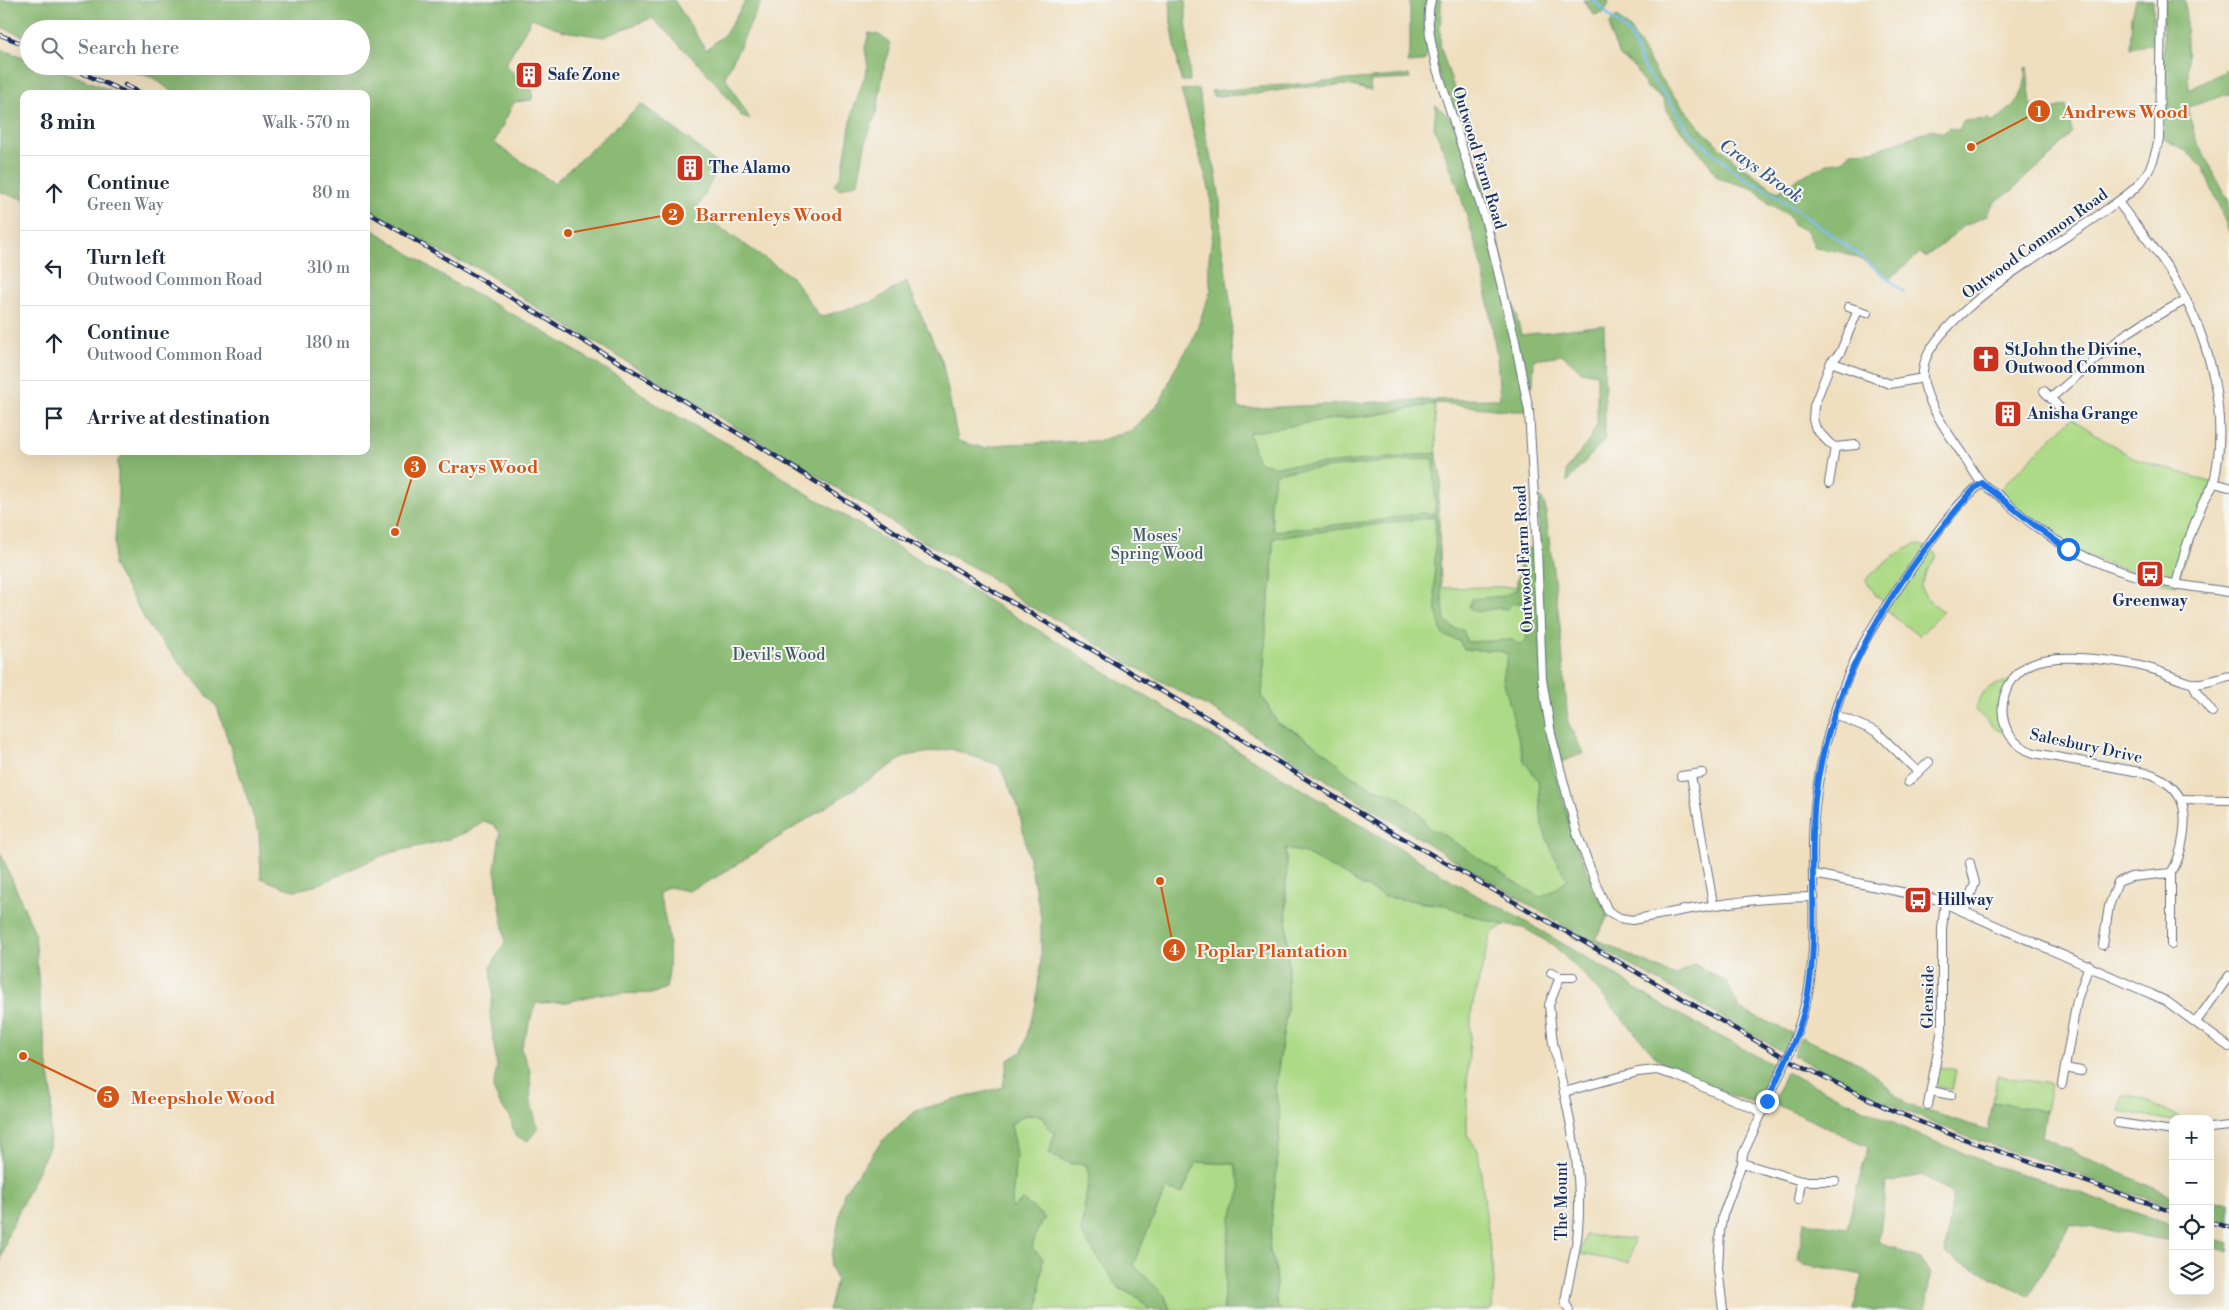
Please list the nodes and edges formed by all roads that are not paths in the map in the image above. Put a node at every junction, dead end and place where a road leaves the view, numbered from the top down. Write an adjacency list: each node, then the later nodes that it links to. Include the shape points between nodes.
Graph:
1 (1431, 0): 38 (street, Outwood Farm Road, via 1431,40 1436,66 1486,222 1529,411 1542,679 1556,759 1577,833 1608,911 1620,918 1632,920)
2 (2161, 0): 3 (street, Outwood Common Road, via 2159,139 2148,172)
3 (2118, 202): 4 (street, via 2161,257); 9 (street, Outwood Common Road, via 2031,260 1955,321 1928,352)
4 (2186, 300): 11 (street, via 2123,336); 17 (street, via 2208,350 2219,405 2220,444)
5 (1848, 306): 6 (street)
6 (1858, 310): 7 (street); 8 (street, via 1840,353)
7 (1867, 313)
8 (1832, 362): 9 (street, via 1890,384); 14 (street, via 1814,406 1813,419 1823,439)
9 (1923, 378): 16 (street, via 1948,433)
10 (2044, 392): 11 (street)
11 (2051, 398): 12 (street)
12 (2059, 407)
13 (1856, 445): 14 (street)
14 (1835, 447): 15 (street)
15 (1829, 483)
16 (1982, 483): 19 (street, via 2068,549 2119,571); 24 (street, via 1936,535 1887,605 1850,670)
17 (2214, 483): 18 (street); 19 (street, via 2190,536)
18 (2229, 487)
19 (2176, 585): 20 (street)
20 (2229, 592)
21 (2229, 676): 22 (street, Salesbury Drive)
22 (2193, 683): 23 (street); 31 (street, Salesbury Drive, via 2117,662 2042,660 2031,664 2012,680 2002,705 2007,732 2026,750 2151,774 2166,783)
23 (2212, 712)
24 (1834, 714): 26 (street, via 1877,732); 35 (street, via 1823,753 1816,798 1812,842)
25 (1929, 762): 26 (street)
26 (1918, 772): 30 (street)
27 (1702, 773): 28 (street)
28 (1691, 775): 29 (street); 38 (street)
29 (1681, 776)
30 (1908, 782)
31 (2181, 799): 32 (street); 34 (street, via 2183,836 2178,862)
32 (2229, 800)
33 (1970, 863): 39 (street, via 1975,883)
34 (2171, 873): 40 (street); 41 (street, via 2131,877 2118,882 2109,906)
35 (1814, 874): 36 (street); 37 (street)
36 (1814, 897): 38 (street, Outwood Farm Road); 56 (street, bridge, via 1813,945 1803,1015 1790,1053)
37 (1945, 902): 39 (street); 52 (street, Glenside, via 1942,915 1942,1029)
38 (1712, 904)
39 (1964, 912): 42 (street)
40 (2171, 944)
41 (2103, 945)
42 (2089, 965): 47 (street, via 2166,1001); 49 (street, via 2079,991)
43 (1552, 972): 46 (street)
44 (2229, 976): 47 (street)
45 (1573, 977): 46 (street)
46 (1560, 978): 53 (street, The Mount, via 1549,1005 1553,1043)
47 (2196, 1022): 48 (street)
48 (2229, 1047)
49 (2065, 1068): 50 (street); 51 (street)
50 (2081, 1071)
51 (2062, 1084)
52 (1931, 1091): 54 (street); 55 (street, Glenside)
53 (1564, 1092): 56 (street, via 1656,1070); 65 (street, The Mount, via 1575,1143 1579,1207 1578,1231 1565,1302)
54 (1951, 1095)
55 (1928, 1105)
56 (1762, 1112): 61 (street)
57 (2118, 1123): 60 (street)
58 (2229, 1126): 59 (street)
59 (2214, 1128)
60 (2169, 1130)
61 (1742, 1163): 63 (street); 66 (street, via 1720,1231 1718,1268)
62 (1835, 1180): 63 (street)
63 (1801, 1181): 64 (street)
64 (1798, 1200)
65 (1569, 1310)
66 (1723, 1310)

